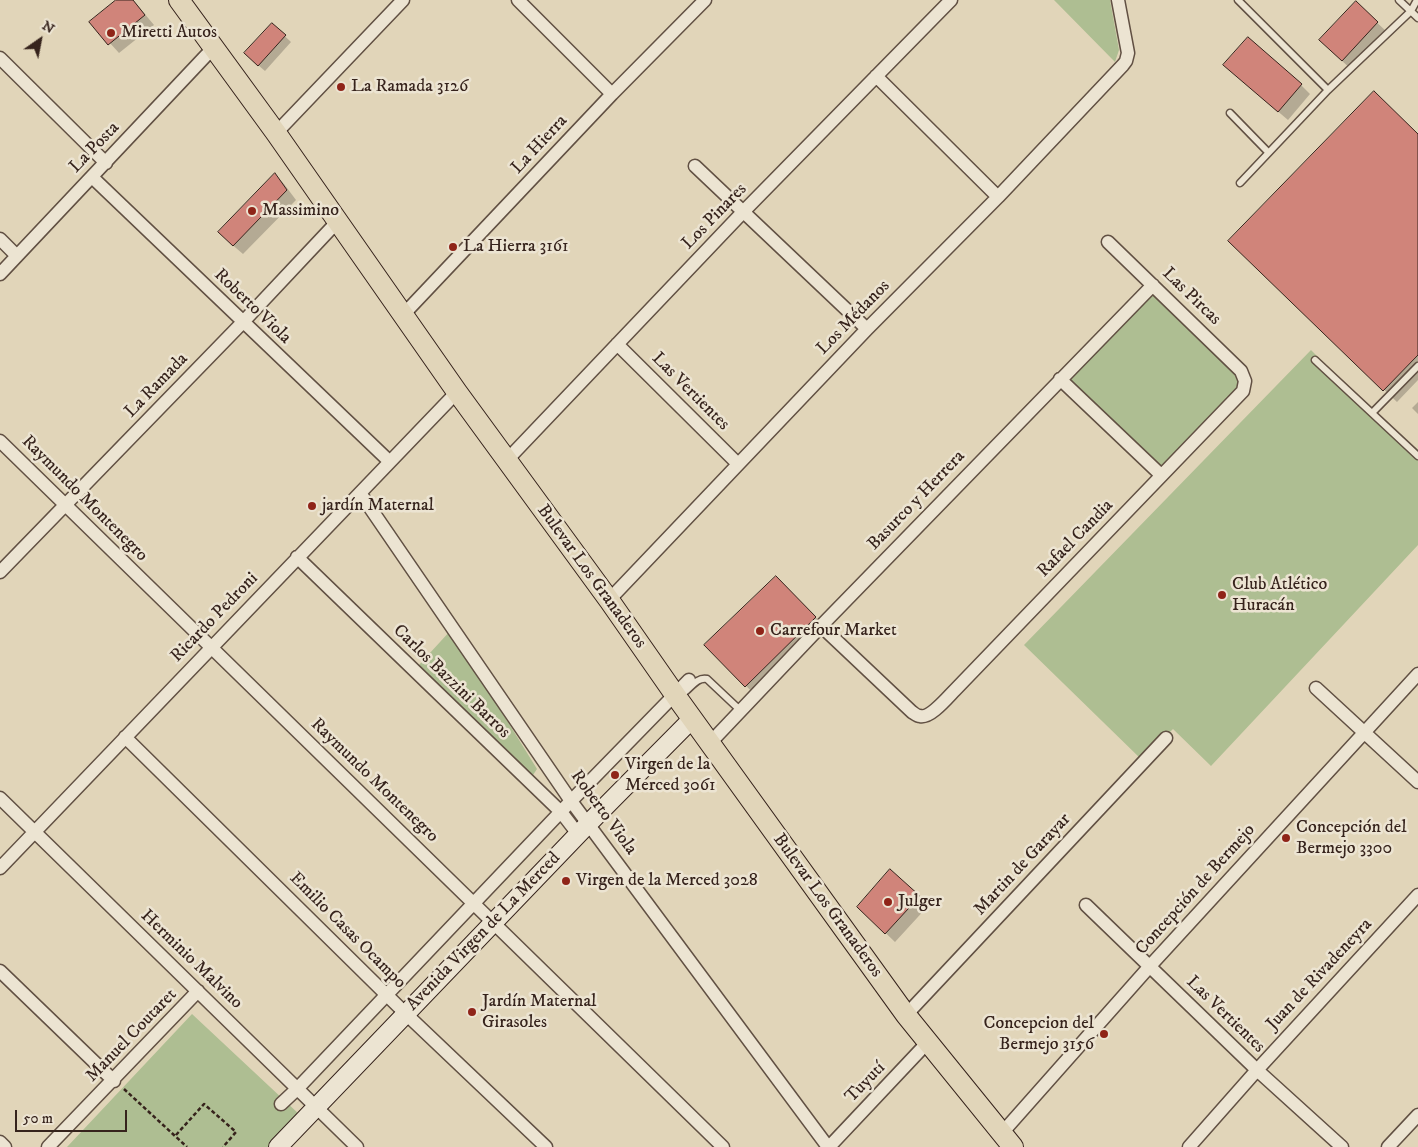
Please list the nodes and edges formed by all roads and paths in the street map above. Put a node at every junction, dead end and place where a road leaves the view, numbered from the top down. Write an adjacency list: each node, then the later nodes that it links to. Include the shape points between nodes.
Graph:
1 (180, 0): 12 (main road, Bulevar Los Granaderos)
2 (404, 0): 18 (street)
3 (518, 0): 16 (street)
4 (704, 0): 16 (street, La Hierra)
5 (951, 0): 14 (street, Los Pinares)
6 (1118, 0): 24 (street, Los Médanos, via 1128,53 1126,61)
7 (1238, 0): 15 (lane)
8 (1399, 0): 10 (lane)
9 (1417, 0): 10 (lane)
10 (1414, 10): 11 (lane); 15 (lane)
11 (1418, 18)
12 (214, 47): 18 (main road, Bulevar Los Granaderos); 20 (street, La Posta)
13 (0, 58): 20 (street)
14 (876, 76): 24 (street); 25 (street, Los Pinares)
15 (1328, 90): 19 (lane)
16 (612, 94): 32 (street, La Hierra)
17 (1230, 113): 19 (lane)
18 (276, 133): 26 (main road, Bulevar Los Granaderos)
19 (1268, 152): 23 (lane)
20 (106, 163): 22 (street, La Posta)
21 (695, 166): 25 (street)
22 (92, 177): 29 (street, La Posta); 33 (street, Roberto Viola)
23 (1240, 183)
24 (998, 197): 34 (street, Los Médanos)
25 (743, 212): 34 (street); 35 (street, Los Pinares)
26 (337, 222): 32 (main road, Bulevar Los Granaderos); 33 (street, La Ramada)
27 (0, 239): 29 (street)
28 (1108, 242): 31 (street, Las Pircas)
29 (17, 256): 30 (street, La Posta)
30 (0, 274)
31 (1152, 285): 38 (street, Basurco y Herrera); 39 (street, Las Pircas, via 1242,371)
32 (403, 315): 40 (main road, Bulevar Los Granaderos)
33 (243, 322): 45 (street, Roberto Viola); 49 (street, La Ramada)
34 (867, 329): 46 (street, Los Médanos)
35 (617, 344): 44 (street, Los Pinares); 46 (street, Las Vertientes)
36 (1315, 360): 41 (lane)
37 (1418, 366): 41 (lane)
38 (1060, 379): 47 (street); 53 (street, Basurco y Herrera)
39 (1245, 381): 47 (street, Rafael Candia, via 1243,391)
40 (457, 392): 44 (main road, Bulevar Los Granaderos); 45 (street, Ricardo Pedroni)
41 (1372, 413): 43 (lane)
42 (0, 441): 49 (street, Raymundo Montenegro)
43 (1418, 456)
44 (506, 460): 52 (main road, Bulevar Los Granaderos)
45 (389, 462): 48 (street, Ricardo Pedroni)
46 (738, 464): 52 (street, Los Médanos)
47 (1162, 475): 53 (street, Rafael Candia, via 955,690 926,716 912,712)
48 (360, 493): 50 (street, Ricardo Pedroni); 67 (street, Roberto Viola)
49 (66, 505): 51 (street, La Ramada); 54 (street, Raymundo Montenegro)
50 (298, 557): 54 (street, Ricardo Pedroni); 68 (street, Carlos Bazzini Barros)
51 (0, 572)
52 (609, 600): 58 (main road, Bulevar Los Granaderos)
53 (821, 626): 59 (street, Basurco y Herrera)
54 (210, 648): 62 (street, Ricardo Pedroni); 73 (street, Raymundo Montenegro)
55 (1418, 674): 61 (street, Concepción de Bermejo)
56 (689, 680): 58 (street, Avenida Virgen de La Merced)
57 (1316, 688): 61 (street)
58 (676, 697): 59 (lane, via 703,678); 60 (main road, Bulevar Los Granaderos); 67 (street, Avenida Virgen de La Merced)
59 (741, 711): 64 (street, Basurco y Herrera)
60 (692, 719): 64 (main road, Bulevar Los Granaderos); 69 (main road, Avenida Virgen de La Merced)
61 (1363, 733): 65 (street); 76 (street, Concepción de Bermejo)
62 (125, 737): 70 (street, Ricardo Pedroni); 79 (street, Emilio Casas Ocampo)
63 (1166, 738): 81 (street, Martin de Garayar)
64 (710, 743): 81 (main road, Bulevar Los Granaderos)
65 (1418, 782)
66 (0, 798): 70 (street, Herminio Malvino)
67 (571, 800): 68 (street, Avenida Virgen de La Merced); 69 (street, Roberto Viola)
68 (561, 812): 69 (street, Carlos Bazzini Barros); 73 (street, Avenida Virgen de La Merced)
69 (584, 828): 75 (main road, Avenida Virgen de La Merced); 101 (street, Roberto Viola)
70 (35, 832): 71 (street, Ricardo Pedroni); 78 (street, Herminio Malvino)
71 (0, 868)
72 (1418, 894): 83 (street, Juan de Rivadeneyra)
73 (474, 903): 75 (street, Raymundo Montenegro); 79 (street, Avenida Virgen de La Merced)
74 (1086, 905): 76 (street, Las Vertientes)
75 (493, 922): 80 (main road, Avenida Virgen de La Merced); 100 (street, Raymundo Montenegro)
76 (1150, 966): 83 (street, Las Vertientes); 90 (street, Concepción de Bermejo)
77 (0, 970): 84 (street)
78 (198, 992): 84 (street, Manuel Coutaret); 85 (street, Herminio Malvino)
79 (387, 995): 80 (street, Emilio Casas Ocampo); 85 (street, Avenida Virgen de La Merced)
80 (406, 1014): 87 (main road, Avenida Virgen de La Merced); 99 (street, Emilio Casas Ocampo)
81 (906, 1015): 82 (main road, Bulevar Los Granaderos)
82 (928, 1043): 90 (main road, Bulevar Los Granaderos); 101 (street, Tuyutí)
83 (1257, 1070): 102 (street, Juan de Rivadeneyra); 103 (street, Las Vertientes)
84 (114, 1080): 89 (path); 94 (street, Manuel Coutaret)
85 (297, 1089): 86 (street, Avenida Virgen de La Merced); 87 (street, Herminio Malvino)
86 (281, 1104)
87 (316, 1108): 97 (main road, Avenida Virgen de La Merced); 98 (street, Herminio Malvino)
88 (1418, 1115): 104 (street)
89 (176, 1136): 92 (path); 96 (path, via 204,1104 236,1132)
90 (1008, 1140)
91 (0, 1142): 93 (street)
92 (183, 1146): 95 (path)
93 (5, 1147)
94 (48, 1147)
95 (187, 1147)
96 (223, 1147)
97 (278, 1147)
98 (357, 1147)
99 (546, 1147)
100 (723, 1147)
101 (828, 1147)
102 (1190, 1147)
103 (1342, 1147)
104 (1388, 1147)

